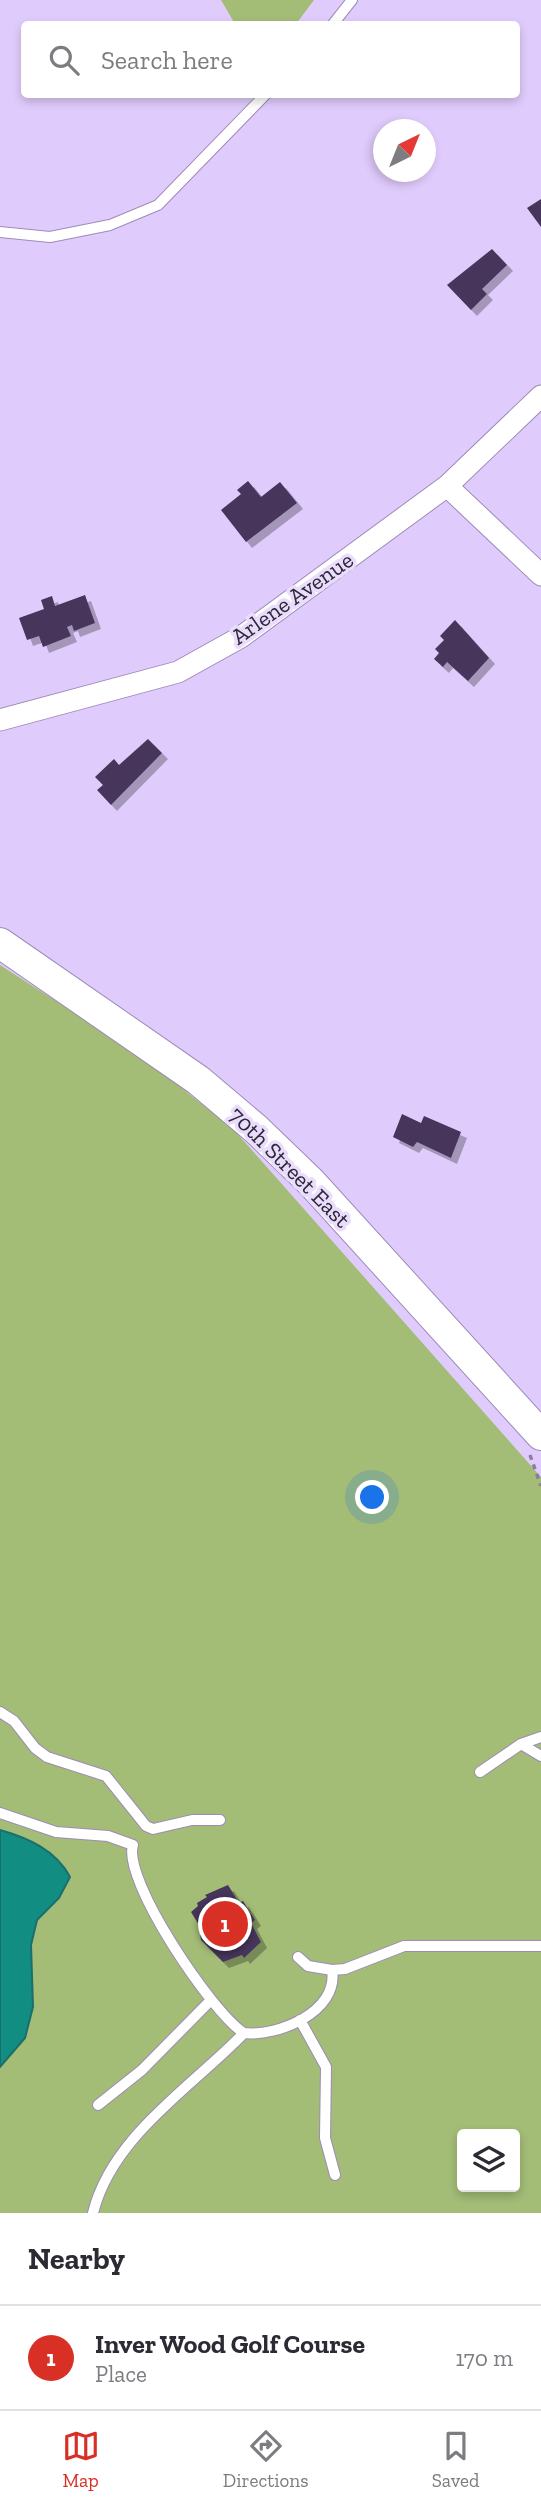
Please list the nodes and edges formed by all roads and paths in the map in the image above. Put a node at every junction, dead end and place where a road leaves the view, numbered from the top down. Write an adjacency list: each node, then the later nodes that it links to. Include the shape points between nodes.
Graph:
1 (352, 0): 2 (lane)
2 (335, 21)
3 (261, 98): 4 (lane, via 158,205 110,225 50,237)
4 (0, 232)
5 (541, 396): 6 (street, Arlene Avenue)
6 (447, 486): 7 (street); 8 (street, Arlene Avenue, via 241,637 178,672)
7 (541, 575)
8 (0, 720)
9 (0, 943): 10 (main road, 70th Street East, via 198,1080 256,1129 311,1182)
10 (541, 1434)
11 (0, 1712): 18 (lane, via 47,1757 106,1776 142,1824)
12 (541, 1737): 13 (lane)
13 (521, 1744): 14 (lane); 15 (lane)
14 (541, 1756)
15 (480, 1772)
16 (0, 1813): 19 (lane, via 56,1832 108,1836)
17 (220, 1821): 18 (lane, via 192,1820)
18 (153, 1829): 19 (lane)
19 (133, 1846): 23 (lane, via 130,1857 142,1891)
20 (541, 1946): 22 (lane, via 404,1947)
21 (298, 1957): 22 (lane, via 308,1966)
22 (332, 1970): 24 (lane, via 332,1984 323,2001)
23 (210, 2001): 25 (lane, via 225,2020); 26 (lane, via 142,2070)
24 (300, 2020): 25 (lane, via 266,2032); 27 (lane, via 326,2067 325,2138)
25 (244, 2033): 28 (lane, via 213,2065 187,2082 106,2174)
26 (98, 2105)
27 (335, 2175)
28 (93, 2213)

